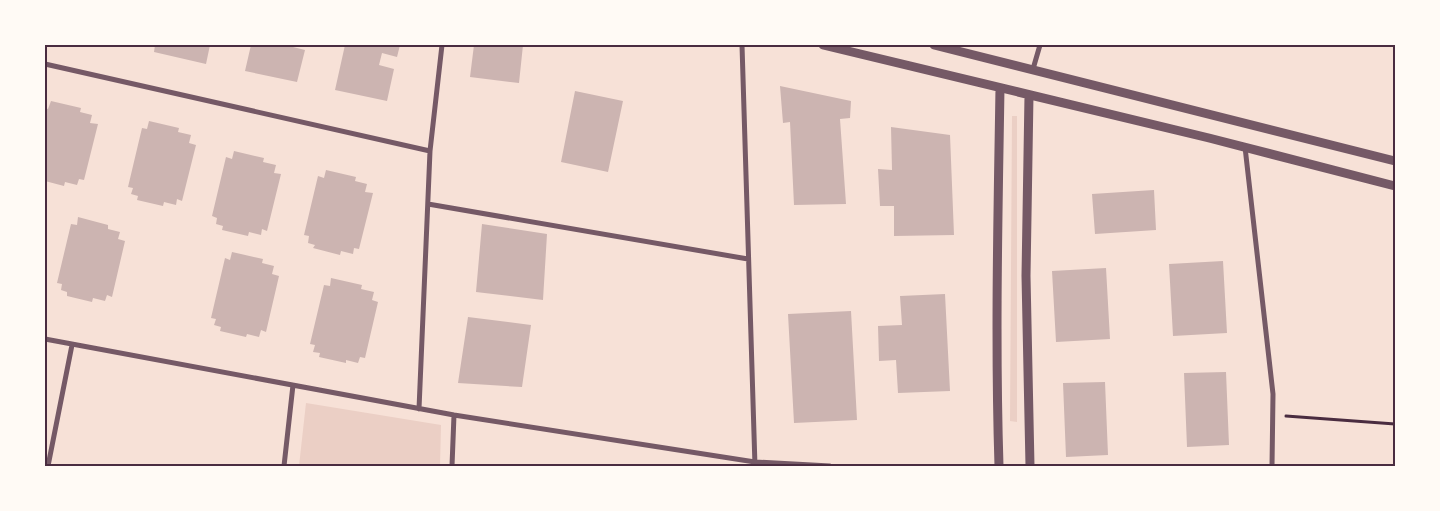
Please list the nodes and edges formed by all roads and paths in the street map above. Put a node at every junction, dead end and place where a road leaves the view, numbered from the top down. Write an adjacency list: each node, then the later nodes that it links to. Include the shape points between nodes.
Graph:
1 (442, 45): 11 (street)
2 (742, 45): 15 (street)
3 (824, 45): 8 (street)
4 (934, 45): 7 (street)
5 (1040, 45): 7 (street)
6 (45, 64): 11 (street)
7 (1033, 69): 12 (street)
8 (1000, 88): 9 (street); 28 (street, via 997,237)
9 (1029, 95): 10 (street); 29 (street, via 1026,276)
10 (1245, 148): 13 (street); 21 (street)
11 (430, 150): 14 (street)
12 (1395, 161)
13 (1395, 186)
14 (428, 204): 15 (street); 19 (street)
15 (748, 259): 23 (street)
16 (45, 339): 17 (street)
17 (72, 345): 18 (street); 24 (street)
18 (293, 384): 19 (street); 25 (street)
19 (419, 409): 20 (street)
20 (454, 415): 23 (street); 26 (street)
21 (1272, 415): 22 (path); 30 (street)
22 (1395, 424)
23 (755, 464): 27 (street)
24 (48, 466)
25 (284, 466)
26 (452, 466)
27 (830, 466)
28 (999, 466)
29 (1030, 466)
30 (1272, 466)

